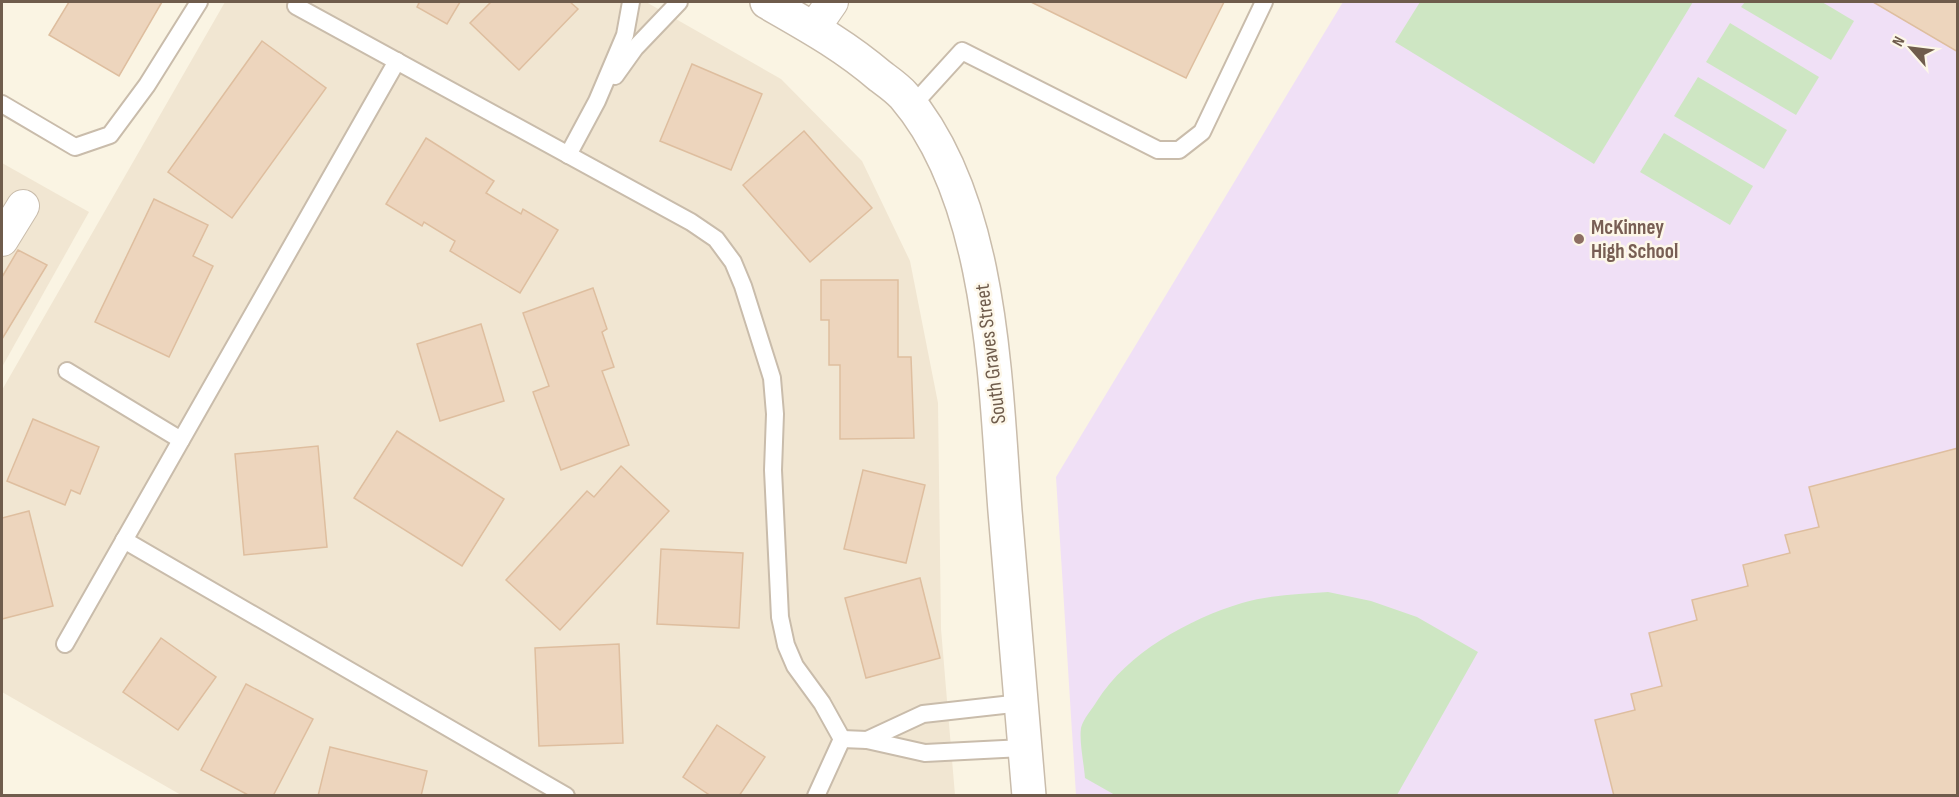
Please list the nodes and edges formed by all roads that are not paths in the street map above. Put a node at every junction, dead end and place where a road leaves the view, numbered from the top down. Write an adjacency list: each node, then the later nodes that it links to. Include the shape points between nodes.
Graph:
1 (199, 2): 10 (lane, via 110,135 75,147)
2 (631, 2): 9 (lane, via 625,35)
3 (679, 2): 9 (lane, via 635,48)
4 (767, 2): 7 (street, South Graves Street)
5 (1264, 2): 11 (lane, via 1202,132 1179,150 1158,150 962,51)
6 (296, 6): 8 (lane)
7 (823, 15): 11 (street, South Graves Street)
8 (397, 62): 12 (lane); 16 (lane)
9 (597, 101): 12 (lane)
10 (2, 104)
11 (911, 107): 19 (street, South Graves Street, via 937,144 979,260 993,357)
12 (568, 155): 20 (lane, via 691,222 716,239 733,262 772,378 780,617 786,645 795,666)
13 (23, 206): 14 (street)
14 (2, 240)
15 (67, 371): 16 (lane)
16 (181, 440): 17 (lane)
17 (124, 540): 18 (lane); 23 (lane)
18 (65, 644)
19 (1021, 703): 21 (lane, via 922,714); 22 (street, South Graves Street)
20 (842, 739): 21 (lane); 24 (lane)
21 (867, 740): 22 (lane, via 925,753)
22 (1025, 748): 25 (street, South Graves Street)
23 (566, 795)
24 (816, 795)
25 (1029, 795)

